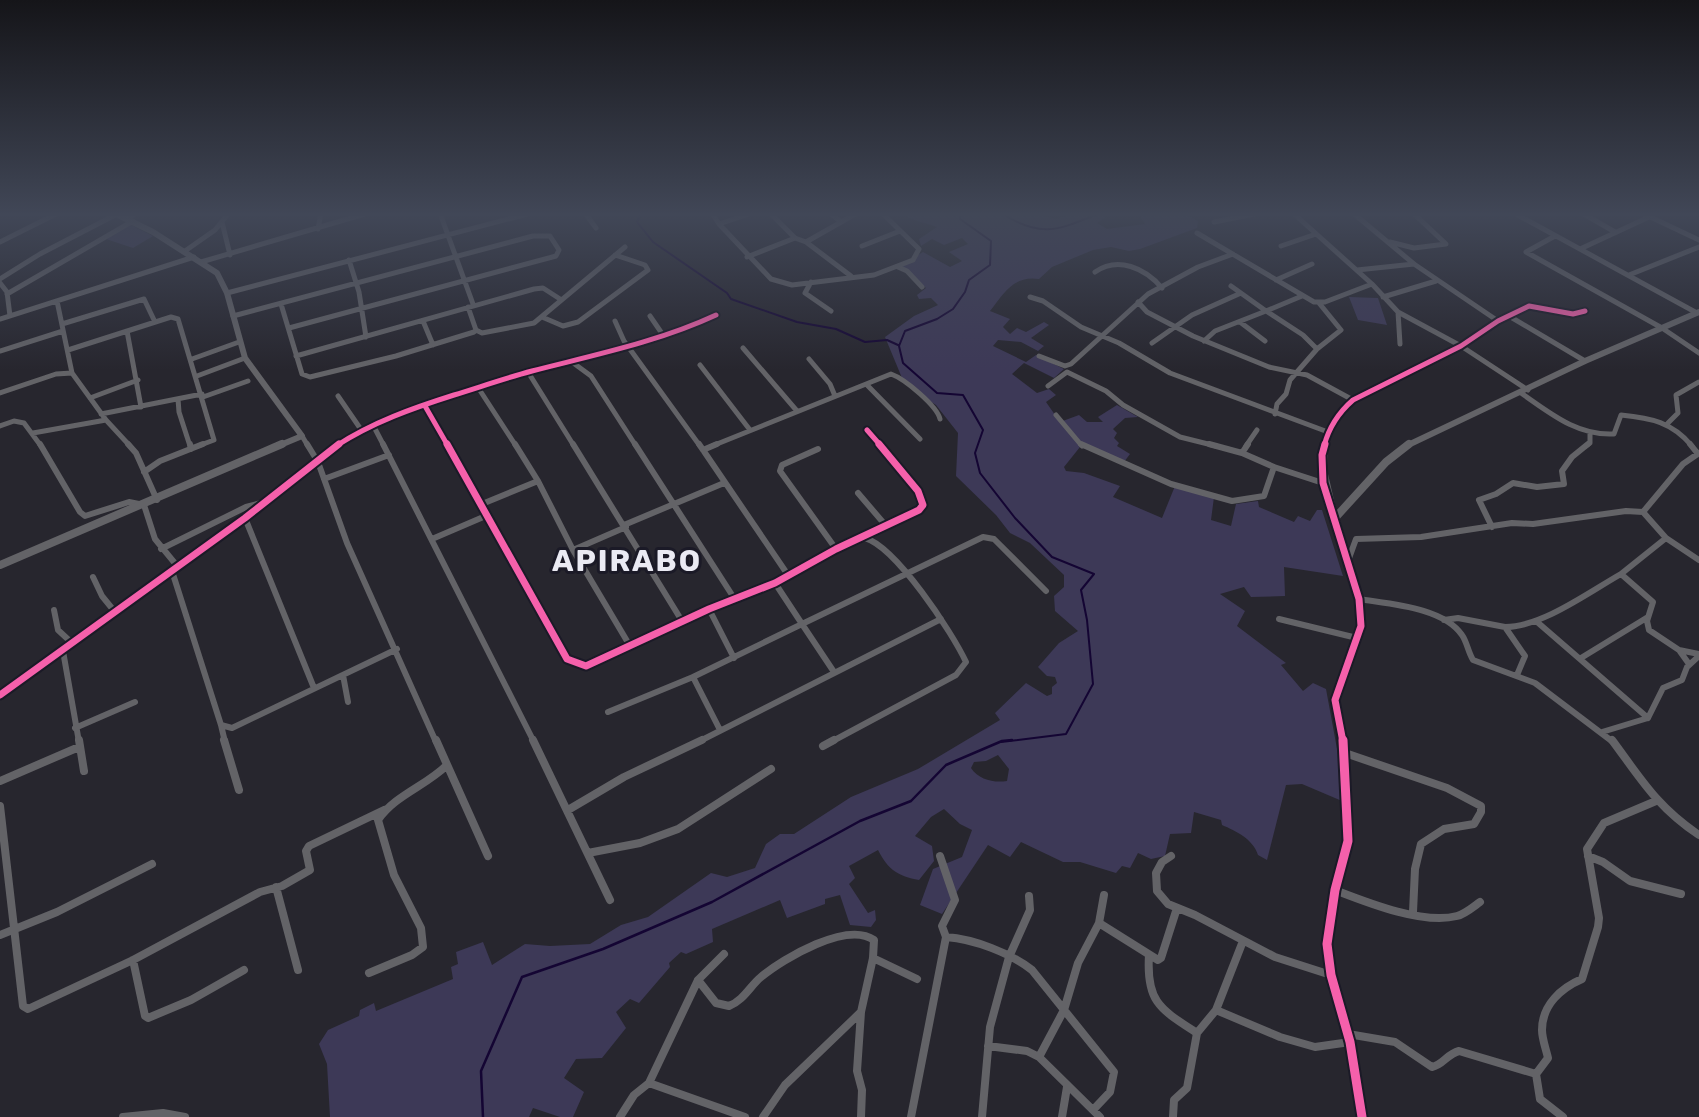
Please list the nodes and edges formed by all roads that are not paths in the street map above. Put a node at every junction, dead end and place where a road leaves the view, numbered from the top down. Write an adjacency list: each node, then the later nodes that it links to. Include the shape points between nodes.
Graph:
1 (24, 265): 35 (street)
2 (55, 265): 45 (street)
3 (169, 265): 50 (street)
4 (206, 265): 43 (street, via 217,273)
5 (330, 265): 43 (street)
6 (350, 265): 38 (street)
7 (425, 265): 38 (street)
8 (457, 265): 33 (street)
9 (521, 265): 33 (street)
10 (602, 265): 49 (street)
11 (645, 265): 68 (street, via 648,270 578,322 563,326)
12 (756, 265): 36 (street, via 771,279 792,285)
13 (835, 265): 27 (street)
14 (902, 265): 26 (street)
15 (1109, 265): 29 (street)
16 (1124, 265): 42 (street)
17 (1203, 265): 42 (street)
18 (1251, 265): 34 (street)
19 (1309, 265): 34 (street)
20 (1351, 265): 28 (street)
21 (1403, 265): 28 (street)
22 (1415, 265): 37 (street)
23 (1546, 265): 78 (street)
24 (1610, 265): 30 (street)
25 (1654, 265): 30 (street)
26 (898, 267): 32 (street); 41 (street)
27 (840, 269): 31 (street); 32 (street)
28 (1356, 270): 39 (street)
29 (1095, 272)
30 (1629, 275): 62 (street)
31 (841, 277): 32 (street); 36 (street)
32 (852, 277)
33 (463, 280): 54 (street); 55 (street)
34 (1276, 280): 46 (street)
35 (0, 281): 45 (street)
36 (812, 281): 57 (street, via 805,293)
37 (1436, 281): 48 (street); 73 (street)
38 (356, 284): 53 (street); 55 (street)
39 (1372, 284): 48 (street); 52 (street)
40 (1231, 286): 44 (street)
41 (922, 287)
42 (1161, 288): 51 (street)
43 (227, 293): 65 (street)
44 (1241, 293): 58 (street); 75 (street)
45 (7, 294): 64 (street)
46 (1303, 296): 52 (street); 58 (street)
47 (1030, 297): 82 (street)
48 (1383, 297): 61 (street)
49 (560, 299): 54 (street, via 543,288); 68 (street)
50 (57, 301): 64 (street); 76 (street)
51 (1138, 302): 56 (street); 60 (street)
52 (1319, 303): 93 (street, via 1341,330)
53 (281, 304): 65 (street); 77 (street)
54 (471, 305): 70 (street); 79 (street)
55 (362, 308): 77 (street); 83 (street)
56 (1132, 309): 60 (street); 82 (street)
57 (831, 311)
58 (1266, 311): 72 (street); 93 (street)
59 (1585, 311): 67 (street, via 1573,314 1529,306)
60 (1147, 312): 75 (street)
61 (1398, 312): 88 (street); 90 (street)
62 (1698, 312): 78 (street)
63 (716, 315): 81 (street)
64 (10, 316): 69 (street)
65 (233, 316): 86 (street)
66 (650, 316): 81 (street)
67 (1509, 316): 73 (street); 102 (street)
68 (542, 317): 79 (street, via 527,326)
69 (0, 319)
70 (423, 321): 83 (street); 89 (street)
71 (615, 321): 91 (street)
72 (1240, 321): 84 (street, via 1215,331); 85 (street)
73 (1498, 321): 90 (street)
74 (155, 322): 76 (street, via 144,299); 80 (street); 100 (street, via 175,316)
75 (1174, 326): 84 (street); 87 (street)
76 (63, 327): 94 (street); 95 (street)
77 (289, 328): 97 (street)
78 (1662, 328): 96 (street); 102 (street)
79 (476, 330): 89 (street)
80 (128, 331): 94 (street); 113 (street)
81 (663, 335): 91 (street)
82 (1102, 335): 106 (street); 132 (street, via 1170,373)
83 (366, 337): 97 (street)
84 (1205, 341): 107 (street)
85 (1265, 341)
86 (239, 342): 99 (street); 100 (street)
87 (1152, 342)
88 (1400, 344)
89 (433, 345): 97 (street, via 310,377 302,374)
90 (1461, 346): 120 (street); 127 (street)
91 (630, 347): 103 (street); 149 (street)
92 (743, 348): 130 (street)
93 (1317, 349): 109 (street)
94 (68, 350): 104 (street)
95 (0, 351)
96 (1699, 353)
97 (296, 356)
98 (1039, 356): 106 (street)
99 (245, 358): 112 (street); 146 (street)
100 (191, 359): 112 (street)
101 (809, 359): 124 (street)
102 (1585, 361): 120 (street)
103 (572, 362): 108 (street); 166 (street, via 590,376)
104 (70, 363): 110 (street); 111 (street)
105 (700, 365): 139 (street)
106 (1066, 369): 118 (street); 151 (street, via 1180,438)
107 (1279, 369): 109 (street); 114 (street)
108 (528, 372): 119 (street); 173 (street)
109 (1298, 372): 114 (street); 127 (street)
110 (72, 373): 111 (street); 125 (street)
111 (56, 374): 121 (street)
112 (197, 376): 122 (street)
113 (138, 380): 125 (street); 129 (street)
114 (1290, 380): 132 (street)
115 (248, 381): 122 (street)
116 (1699, 382): 136 (street, via 1676,395 1678,412)
117 (867, 385): 124 (street); 134 (street, via 896,374 938,410); 147 (street)
118 (1048, 386)
119 (480, 389): 128 (street); 160 (street)
120 (1524, 392): 145 (street); 171 (street, via 1404,447)
121 (0, 393)
122 (202, 395): 126 (street); 148 (street, via 214,440)
123 (338, 396): 142 (street)
124 (835, 396): 130 (street)
125 (90, 398): 131 (street)
126 (178, 399): 129 (street); 148 (street)
127 (1353, 400): 143 (street)
128 (425, 406): 137 (street); 167 (street)
129 (141, 407): 131 (street)
130 (797, 411): 139 (street)
131 (101, 414): 135 (street)
132 (1275, 414): 143 (street)
133 (1056, 415): 157 (street, via 1083,447 1171,484 1232,501 1264,496)
134 (940, 419)
135 (106, 420): 144 (street); 158 (street, via 136,453)
136 (1668, 423): 145 (street, via 1621,415 1615,434); 152 (street, via 1678,428)
137 (373, 425): 142 (street); 153 (street)
138 (0, 426): 144 (street, via 21,420)
139 (750, 430): 149 (street)
140 (867, 430): 174 (street, via 923,498 919,510)
141 (1257, 430): 151 (street)
142 (362, 431): 155 (street)
143 (1328, 432): 162 (street, via 1322,454)
144 (33, 433): 168 (street, via 85,516 129,502)
145 (1590, 434): 175 (street, via 1590,443 1562,471 1564,484 1537,487 1513,483 1479,499)
146 (302, 436): 155 (street); 164 (street)
147 (920, 439)
148 (191, 449): 158 (street)
149 (703, 450): 161 (street)
150 (818, 450): 181 (street, via 782,465 780,471)
151 (1242, 453): 157 (street)
152 (1698, 454): 154 (street)
153 (389, 455): 159 (street); 178 (street)
154 (1691, 457): 156 (street); 169 (street)
155 (318, 462): 159 (street); 165 (street)
156 (1699, 462)
157 (1274, 467): 162 (street)
158 (144, 472): 164 (street)
159 (324, 480): 208 (street, via 347,543)
160 (538, 481): 167 (street); 180 (street)
161 (724, 483): 166 (street); 187 (street)
162 (1323, 483): 171 (street)
163 (858, 493): 174 (street)
164 (157, 500): 168 (street)
165 (261, 503): 172 (street); 179 (street)
166 (673, 503): 173 (street); 192 (street)
167 (482, 504): 170 (street)
168 (144, 505): 179 (street); 184 (street)
169 (1643, 512): 175 (street); 177 (street)
170 (488, 515): 178 (street); 207 (street, via 567,659 589,665)
171 (1335, 517): 183 (street)
172 (245, 518): 185 (street); 219 (street)
173 (624, 526): 180 (street); 201 (street)
174 (887, 527): 176 (street)
175 (1492, 527): 183 (street, via 1421,537 1356,539)
176 (864, 538): 181 (street); 188 (street, via 880,544)
177 (1666, 538): 182 (street); 186 (street)
178 (432, 539): 240 (street)
179 (161, 549): 185 (street)
180 (573, 550): 207 (street)
181 (836, 550): 187 (street)
182 (1699, 560)
183 (1348, 561): 193 (street)
184 (0, 565)
185 (175, 569): 196 (street); 225 (street)
186 (1621, 574): 197 (street, via 1653,602); 202 (street)
187 (788, 575): 190 (street)
188 (906, 575): 191 (street, via 989,536); 198 (street); 203 (street)
189 (93, 577): 196 (street)
190 (775, 583): 192 (street); 203 (street)
191 (1046, 590)
192 (734, 598): 194 (street)
193 (1359, 599): 200 (street, via 1420,609); 205 (street)
194 (709, 609): 201 (street); 212 (street)
195 (54, 610): 206 (street, via 57,629)
196 (115, 612): 206 (street)
197 (1649, 616): 209 (street, via 1649,629); 213 (street)
198 (941, 619): 215 (street); 229 (street, via 964,654 963,668)
199 (1279, 619): 205 (street)
200 (1444, 620): 204 (street, via 1458,618); 217 (street, via 1462,635 1473,660)
201 (682, 621): 207 (street)
202 (1536, 621): 204 (street); 213 (street)
203 (802, 624): 212 (street); 215 (street)
204 (1505, 627): 217 (street, via 1525,656)
205 (1357, 638): 231 (street, via 1335,700)
206 (72, 643): 210 (street)
207 (630, 646)
208 (397, 649): 216 (street); 232 (street)
209 (1679, 650): 211 (street); 214 (street)
210 (62, 651): 220 (street); 226 (street)
211 (1699, 655): 214 (street)
212 (734, 658): 218 (street)
213 (1581, 658): 224 (street)
214 (1689, 664): 224 (street, via 1682,680 1661,691)
215 (834, 672): 227 (street)
216 (343, 675): 219 (street); 222 (street)
217 (1517, 675): 228 (street)
218 (693, 677): 223 (street); 227 (street)
219 (314, 688): 225 (street, via 232,728)
220 (0, 695)
221 (135, 702): 226 (street)
222 (348, 702)
223 (608, 712)
224 (1648, 718): 228 (street)
225 (221, 725): 236 (street)
226 (75, 727): 230 (street)
227 (720, 730): 240 (street)
228 (1602, 732): 237 (street, via 1621,748)
229 (823, 746)
230 (79, 747): 234 (street); 235 (street)
231 (1345, 753): 250 (street, via 1348,841); 257 (street, via 1447,788 1481,806 1474,824 1444,829 1421,844)
232 (447, 765): 239 (street, via 438,776); 244 (street)
233 (771, 769): 243 (street, via 654,839)
234 (84, 771)
235 (0, 781)
236 (239, 790)
237 (1656, 801): 241 (street); 247 (street, via 1604,823 1587,849)
238 (0, 806): 242 (street)
239 (384, 810): 249 (street, via 309,846 306,850 312,868); 270 (street, via 379,820 386,852 424,938 423,947 412,955)
240 (568, 810): 243 (street)
241 (1699, 835)
242 (2, 845): 259 (street)
243 (587, 853): 254 (street)
244 (488, 856)
245 (940, 856): 261 (street, via 956,900 942,926)
246 (1171, 856): 256 (street, via 1158,867 1157,891)
247 (1588, 856): 251 (street, via 1630,881); 281 (street, via 1598,926 1582,979 1560,989 1545,1016 1542,1033 1548,1058)
248 (152, 864): 259 (street, via 57,912)
249 (276, 887): 267 (street, via 260,891); 269 (street)
250 (1335, 890): 257 (street, via 1364,902); 271 (street, via 1327,944)
251 (1681, 894)
252 (1104, 895): 258 (street)
253 (1029, 897): 265 (street, via 1030,910)
254 (610, 900)
255 (1480, 902): 257 (street, via 1457,916)
256 (1177, 908): 262 (street); 264 (street, via 1161,958)
257 (1413, 912)
258 (1099, 923): 264 (street); 274 (street, via 1078,963)
259 (12, 929): 260 (street); 267 (street, via 23,1006 28,1009)
260 (0, 935)
261 (946, 937): 265 (street, via 964,938); 291 (street)
262 (1243, 941): 271 (street); 275 (street)
263 (724, 954): 273 (street)
264 (1149, 955): 277 (street, via 1147,979 1157,1007)
265 (1009, 957): 274 (street, via 1032,970); 279 (street)
266 (873, 958): 272 (street); 273 (street, via 871,936 845,934 762,976 732,1005 717,1003); 276 (street)
267 (133, 960): 268 (street, via 148,1018)
268 (244, 970)
269 (298, 970)
270 (369, 974)
271 (1331, 975): 278 (street)
272 (917, 979)
273 (698, 980): 282 (street)
274 (1064, 1010): 280 (street); 284 (street, via 1114,1072 1110,1092)
275 (1216, 1010): 277 (street); 278 (street, via 1315,1047)
276 (861, 1012): 289 (street, via 785,1085); 290 (street, via 857,1072)
277 (1197, 1033): 294 (street, via 1187,1088 1174,1100)
278 (1349, 1038): 281 (street, via 1395,1042 1432,1067 1459,1051); 295 (street)
279 (988, 1045): 280 (street); 292 (street)
280 (1039, 1056): 283 (street)
281 (1536, 1074): 296 (street, via 1540,1100)
282 (649, 1083): 287 (street, via 634,1095); 288 (street)
283 (1066, 1087): 284 (street); 293 (street)
284 (1096, 1113)
285 (123, 1117): 286 (street, via 163,1113)
286 (185, 1117)
287 (620, 1117)
288 (745, 1117)
289 (763, 1117)
290 (861, 1117)
291 (911, 1117)
292 (982, 1117)
293 (1062, 1117)
294 (1173, 1117)
295 (1362, 1117)
296 (1563, 1117)

